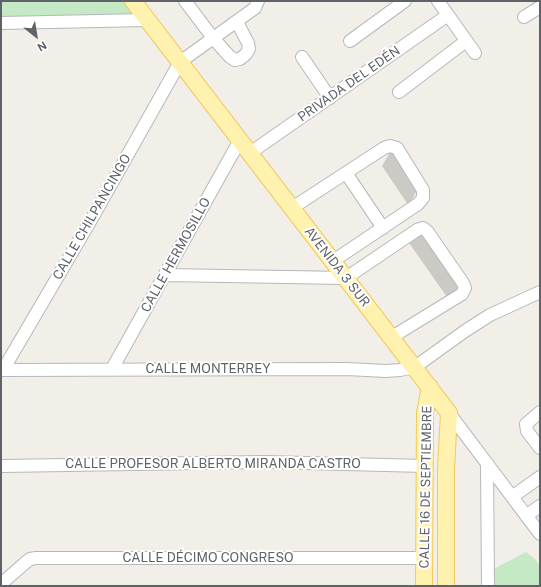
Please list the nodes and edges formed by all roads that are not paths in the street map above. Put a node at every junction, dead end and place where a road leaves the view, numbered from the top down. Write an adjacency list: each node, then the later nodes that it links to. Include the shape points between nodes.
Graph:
1 (133, 1): 9 (main road, AVENIDA 3 SUR)
2 (185, 1): 12 (street)
3 (258, 1): 10 (street, via 255,8)
4 (405, 1): 13 (street)
5 (438, 1): 7 (street)
6 (540, 7): 8 (street)
7 (448, 15): 14 (street); 19 (street, PRIVADA DEL EDÉN)
8 (524, 17)
9 (147, 20): 11 (street); 17 (main road, AVENIDA 3 SUR)
10 (237, 22): 12 (street); 12 (street, via 248,43 248,50 240,59 230,57)
11 (1, 23)
12 (213, 38): 17 (street)
13 (350, 41)
14 (466, 41): 15 (street); 18 (street)
15 (474, 53)
16 (302, 57): 19 (street)
17 (180, 62): 20 (main road, AVENIDA 3 SUR); 32 (street, CALLE CHILPANCINGO)
18 (399, 92)
19 (330, 98): 21 (street, PRIVADA DEL EDÉN)
20 (240, 140): 21 (main road, AVENIDA 3 SUR); 26 (street, CALLE HERMOSILLO)
21 (250, 153): 23 (main road, AVENIDA 3 SUR)
22 (346, 172): 23 (street); 24 (street); 24 (street, via 384,148 397,148 423,190 423,198)
23 (292, 208): 25 (main road, AVENIDA 3 SUR)
24 (383, 228): 25 (street)
25 (333, 261): 27 (main road, AVENIDA 3 SUR)
26 (165, 275): 27 (street); 31 (street, CALLE HERMOSILLO)
27 (346, 278): 29 (main road, AVENIDA 3 SUR); 29 (street, via 416,230 423,228 427,231 463,282 464,288 462,294)
28 (540, 292): 30 (street, via 490,315)
29 (392, 337): 30 (main road, AVENIDA 3 SUR)
30 (415, 367): 31 (street, CALLE MONTERREY, via 386,371); 33 (main road, AVENIDA 3 SUR)
31 (112, 369): 32 (street, CALLE MONTERREY)
32 (2, 370)
33 (430, 387): 34 (main road, AVENIDA 3 SUR); 39 (main road, CALLE 16 DE SEPTIEMBRE, via 425,413)
34 (449, 412): 37 (street, AVENIDA 3 SUR); 48 (main road, CALLE 16 DE SEPTIEMBRE, via 446,469)
35 (540, 412): 36 (street, via 526,424 527,431)
36 (540, 448)
37 (487, 463): 41 (street, AVENIDA 3 SUR); 49 (street)
38 (1, 466): 39 (street, CALLE PROFESOR ALBERTO MIRANDA CASTRO, via 266,462)
39 (425, 466): 45 (main road, CALLE 16 DE SEPTIEMBRE)
40 (540, 477): 41 (street)
41 (512, 497): 43 (street, AVENIDA 3 SUR)
42 (540, 506): 43 (street)
43 (526, 516): 44 (street, AVENIDA 3 SUR)
44 (540, 534)
45 (424, 558): 46 (street, CALLE DÉCIMO CONGRESO, via 36,558 30,559); 47 (main road, CALLE 16 DE SEPTIEMBRE)
46 (1, 584)
47 (424, 586)
48 (446, 586)
49 (488, 586)

